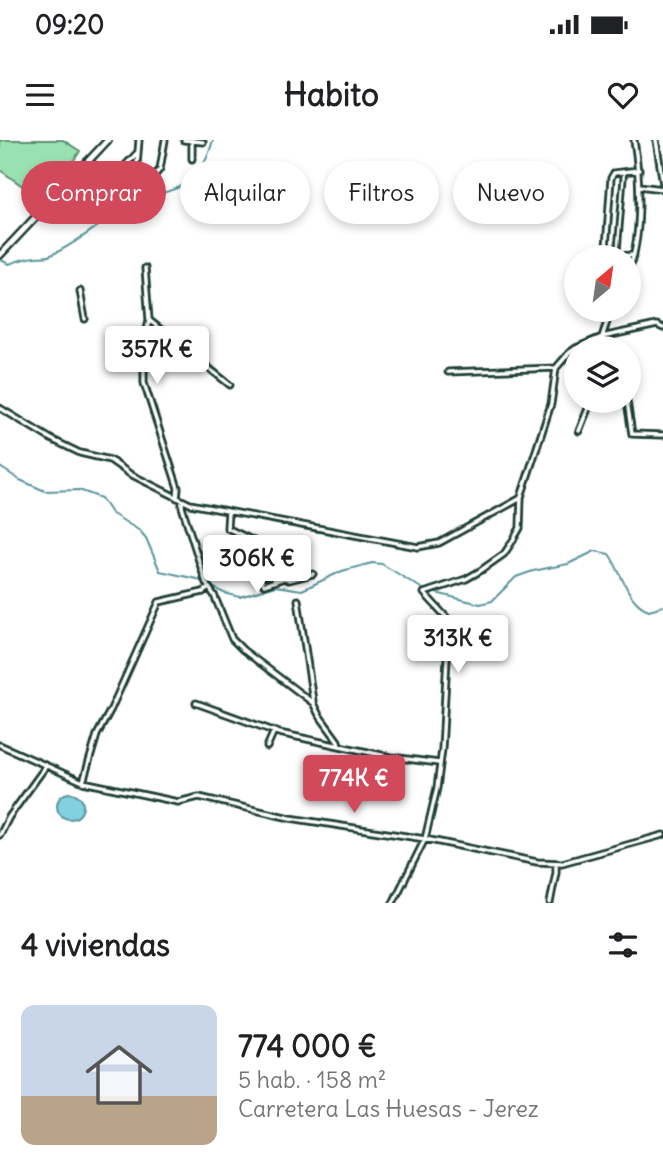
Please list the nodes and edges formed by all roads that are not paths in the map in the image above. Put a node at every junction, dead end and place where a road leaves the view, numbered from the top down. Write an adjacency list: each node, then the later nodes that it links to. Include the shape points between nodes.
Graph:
1 (108, 140): 11 (main road)
2 (139, 140): 9 (street)
3 (164, 140): 9 (street, via 160,169 148,184 136,177)
4 (184, 140): 5 (street)
5 (192, 140): 8 (street); 10 (street)
6 (634, 140): 13 (street)
7 (656, 140): 15 (street)
8 (203, 142)
9 (138, 152): 12 (street)
10 (192, 159)
11 (87, 161)
12 (129, 161)
13 (639, 170): 14 (street); 16 (street)
14 (624, 172): 19 (street, via 611,178); 20 (street)
15 (663, 184)
16 (639, 186): 17 (street); 21 (street)
17 (663, 189)
18 (29, 224): 22 (main road)
19 (606, 245)
20 (618, 245)
21 (635, 245)
22 (0, 255)
23 (145, 268): 26 (street)
24 (80, 291): 25 (street)
25 (85, 319)
26 (149, 320): 32 (street); 38 (street, via 144,383 178,488)
27 (663, 328): 28 (street, via 657,325)
28 (607, 336)
29 (564, 359): 30 (street)
30 (556, 368): 31 (street); 39 (street, via 551,404)
31 (448, 372)
32 (230, 385)
33 (0, 408): 38 (street, via 61,444 110,460)
34 (586, 413): 36 (street)
35 (629, 413): 37 (street, via 632,434)
36 (579, 430)
37 (663, 435)
38 (177, 498): 40 (street)
39 (521, 498): 41 (street, via 439,543 418,548); 57 (street, via 520,528 504,554 466,579 424,593 460,632 450,637 447,647)
40 (182, 500): 41 (street); 49 (street)
41 (228, 512): 43 (street, via 227,527)
42 (297, 549): 43 (street)
43 (279, 553): 47 (street)
44 (246, 564): 45 (street)
45 (257, 571): 48 (street); 48 (street, via 264,585)
46 (313, 574): 47 (street)
47 (284, 578): 48 (street)
48 (276, 579)
49 (209, 588): 52 (street, via 237,645); 59 (street, via 159,602 97,735)
50 (298, 600): 52 (street)
51 (196, 703): 53 (street)
52 (313, 703): 55 (street)
53 (274, 731): 55 (street); 56 (street)
54 (0, 745): 58 (street)
55 (339, 746): 57 (street)
56 (267, 747)
57 (439, 763): 62 (street)
58 (46, 766): 59 (street); 60 (street)
59 (83, 782): 62 (street, via 178,802 200,797 290,818)
60 (0, 835)
61 (663, 835): 63 (street)
62 (425, 839): 63 (street); 64 (street)
63 (556, 864): 65 (street)
64 (393, 903)
65 (550, 903)

